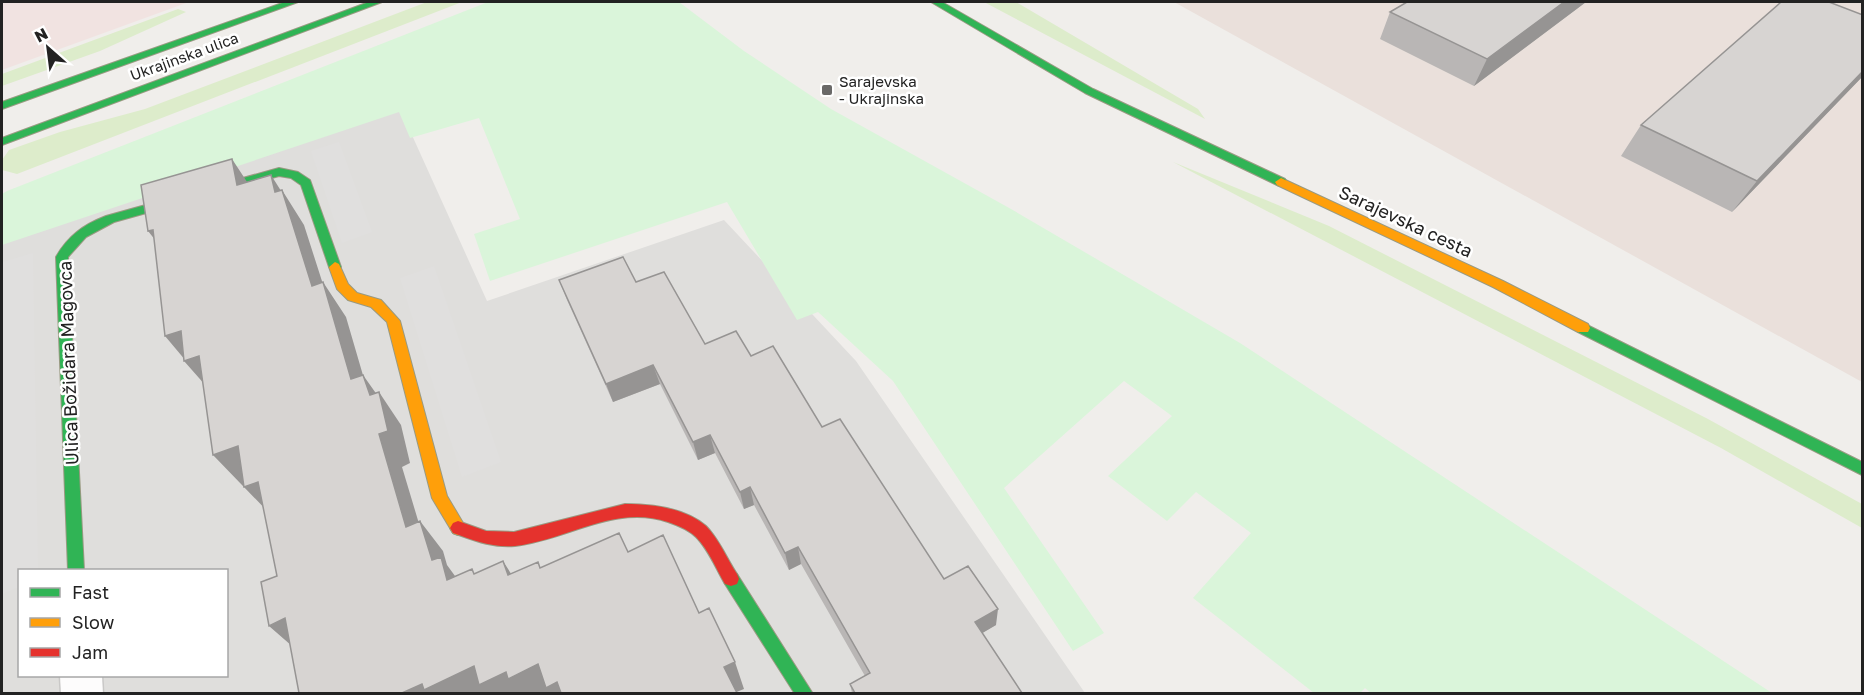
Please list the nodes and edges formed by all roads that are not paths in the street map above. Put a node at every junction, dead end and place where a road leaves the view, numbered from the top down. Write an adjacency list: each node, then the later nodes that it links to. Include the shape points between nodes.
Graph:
1 (293, 2): 4 (street, Ukrajinska ulica)
2 (384, 2): 5 (street, Ukrajinska ulica, via 356,9)
3 (936, 2): 6 (street, Sarajevska cesta, via 1089,91 1498,284)
4 (2, 106)
5 (2, 142)
6 (1863, 470)
7 (76, 569): 8 (street, Ulica Božidara Magovca, via 62,257 67,245 85,230 110,219 279,172 306,183 342,286 353,297 381,305 393,321 440,498 454,525 480,539 509,543 591,516 637,509 682,517 700,531)
8 (805, 693)

